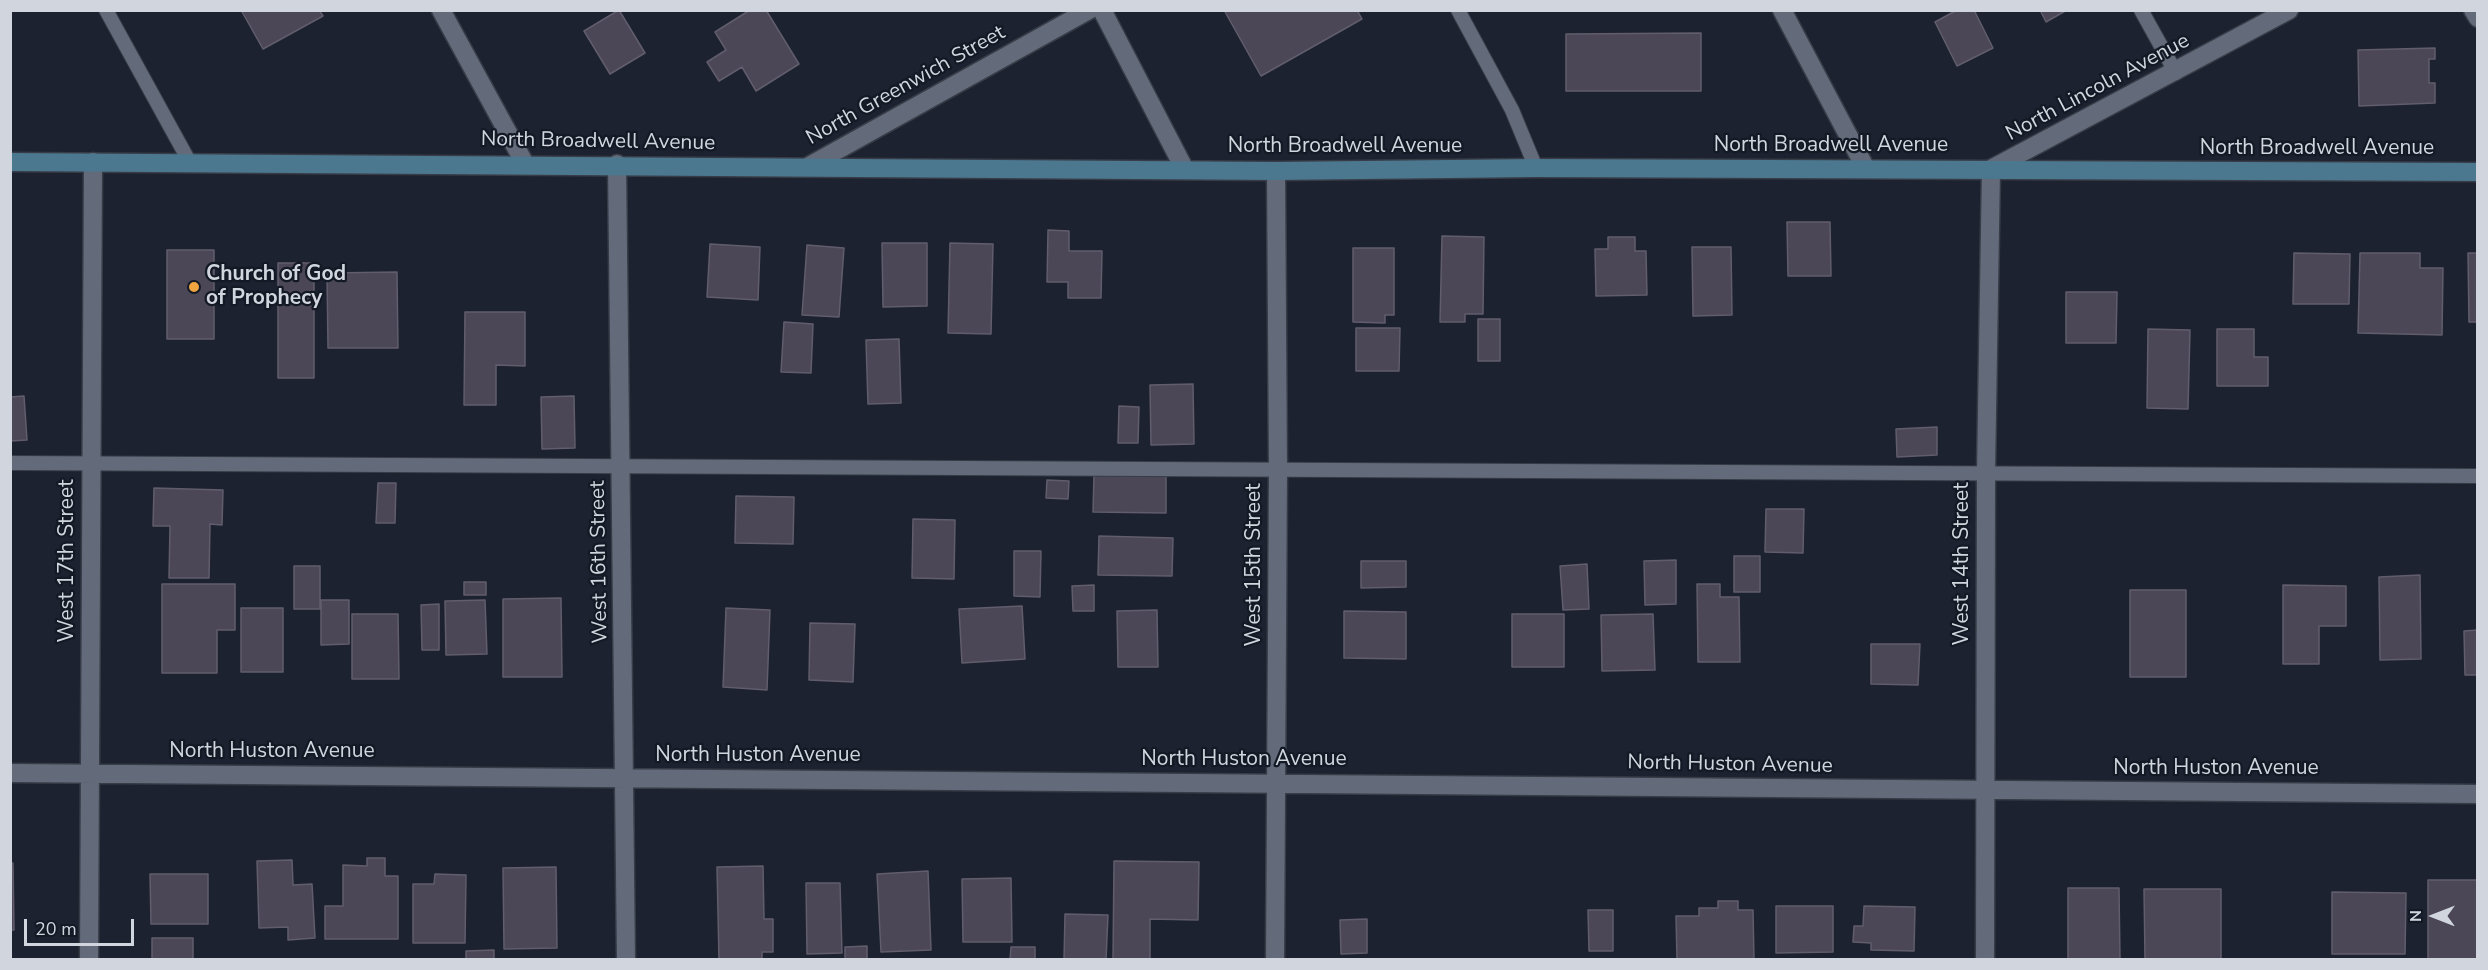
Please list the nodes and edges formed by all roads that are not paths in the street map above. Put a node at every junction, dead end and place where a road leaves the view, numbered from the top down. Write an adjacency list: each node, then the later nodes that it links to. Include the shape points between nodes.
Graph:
1 (106, 10): 12 (lane)
2 (441, 10): 15 (street)
3 (1089, 10): 17 (street, North Greenwich Street)
4 (1102, 10): 20 (street)
5 (1458, 10): 18 (lane, via 1512,110)
6 (1782, 10): 19 (street)
7 (2141, 10): 11 (lane)
8 (2289, 10): 11 (street, North Lincoln Avenue)
9 (2473, 10): 10 (street)
10 (2478, 18)
11 (2176, 73): 21 (street, North Lincoln Avenue)
12 (189, 161): 14 (main road, North Broadwell Avenue); 15 (main road, North Broadwell Avenue)
13 (10, 162): 14 (main road, North Broadwell Avenue)
14 (93, 162): 25 (street, West 17th Street)
15 (525, 164): 16 (main road, North Broadwell Avenue)
16 (617, 164): 17 (main road, North Broadwell Avenue); 26 (street, West 16th Street)
17 (809, 166): 20 (main road, North Broadwell Avenue)
18 (1536, 168): 19 (main road, North Broadwell Avenue); 22 (main road, North Broadwell Avenue)
19 (1866, 169): 21 (main road, North Broadwell Avenue)
20 (1185, 170): 22 (main road, North Broadwell Avenue)
21 (1991, 170): 23 (main road, North Broadwell Avenue); 28 (street, West 14th Street)
22 (1276, 171): 27 (street, West 15th Street)
23 (2478, 172)
24 (10, 463): 25 (lane)
25 (91, 464): 26 (lane); 31 (street, West 17th Street)
26 (621, 466): 27 (lane); 32 (street, West 16th Street)
27 (1278, 470): 28 (lane); 33 (street, West 15th Street)
28 (1986, 472): 29 (lane); 34 (street, West 14th Street)
29 (2478, 476)
30 (10, 773): 31 (street, North Huston Avenue)
31 (90, 773): 32 (street, North Huston Avenue); 36 (street, West 17th Street)
32 (625, 778): 33 (street, North Huston Avenue); 37 (street, West 16th Street)
33 (1276, 783): 34 (street, North Huston Avenue); 38 (street, West 15th Street)
34 (1985, 790): 35 (street, North Huston Avenue); 39 (street, West 14th Street)
35 (2478, 794)
36 (89, 960)
37 (626, 960)
38 (1275, 960)
39 (1985, 960)

